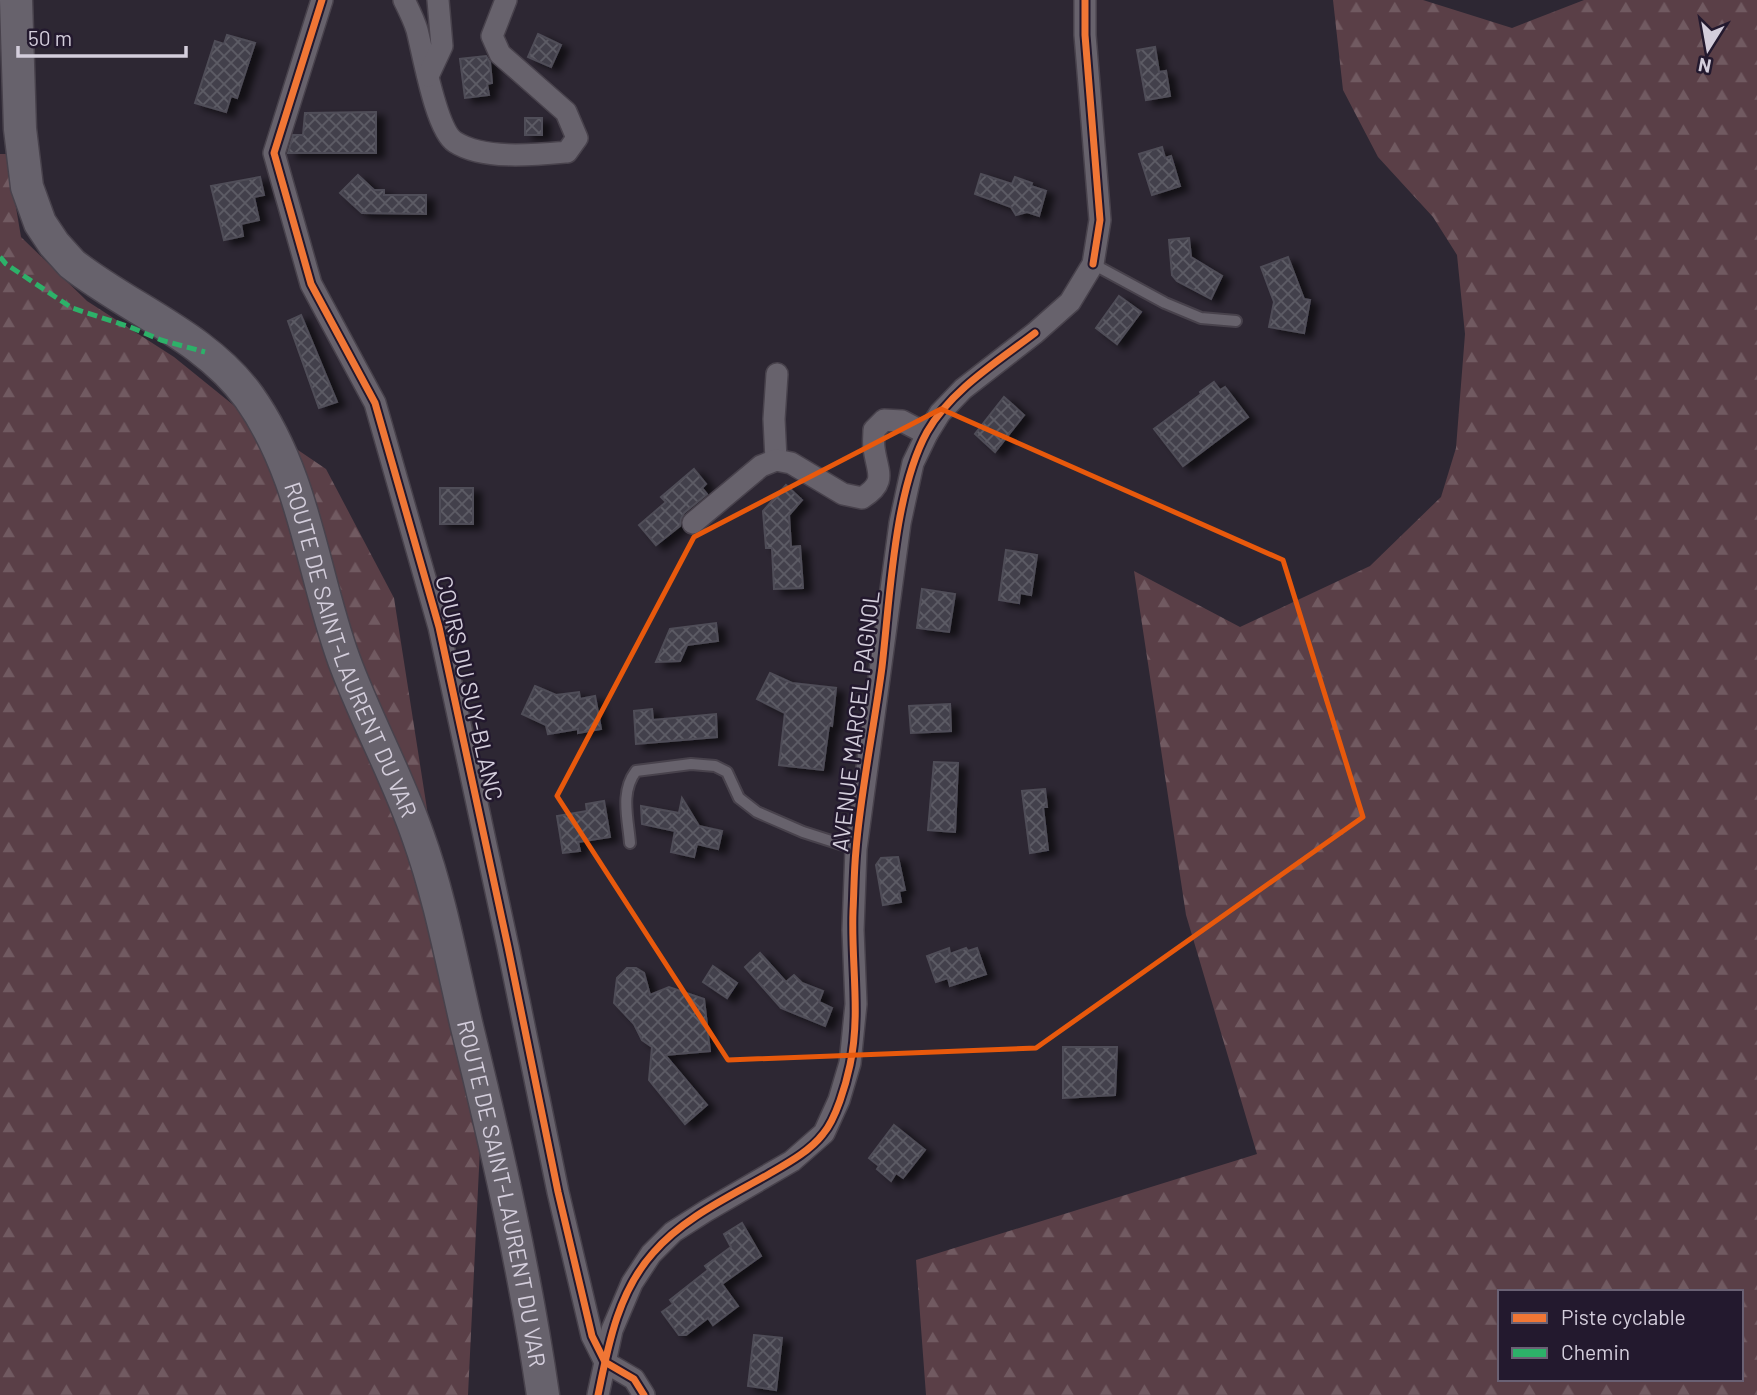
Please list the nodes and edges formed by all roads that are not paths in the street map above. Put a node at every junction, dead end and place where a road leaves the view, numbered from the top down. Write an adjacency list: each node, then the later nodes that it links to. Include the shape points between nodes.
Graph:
1 (16, 0): 17 (main road, ROUTE DE SAINT-LAURENT DU VAR, via 22,155 28,194 40,223 72,264 205,352 235,381 268,427 293,484 344,660 396,776 424,854 499,1158)
2 (322, 0): 16 (street, COURS DU SUY-BLANC, via 274,153 310,284 375,403 439,627 558,1192 592,1336)
3 (404, 0): 7 (street)
4 (438, 0): 7 (street, via 442,46)
5 (506, 0): 7 (street, via 492,36 500,54 566,112 578,138 566,152 504,155 452,141)
6 (1085, 0): 8 (street, AVENUE MARCEL PAGNOL, via 1100,219)
7 (428, 76)
8 (1093, 264): 9 (lane, via 1201,318); 11 (street, AVENUE MARCEL PAGNOL, via 1070,302 964,389)
9 (1236, 321)
10 (777, 374): 12 (street)
11 (927, 433): 12 (street, via 902,421 884,420 874,430 880,474 874,490 862,498 843,494 791,463); 15 (street, AVENUE MARCEL PAGNOL, via 913,463 900,523)
12 (776, 460): 13 (street, via 761,466)
13 (693, 523)
14 (631, 843): 15 (lane, via 626,802 628,782 636,771 691,764 727,772 740,798 757,812)
15 (856, 849): 16 (street, AVENUE MARCEL PAGNOL, via 856,1004 850,1063 824,1133 792,1161 673,1232 651,1254 632,1283 612,1330)
16 (605, 1362): 18 (street, AVENUE MARCEL PAGNOL); 19 (street, via 634,1380)
17 (542, 1395)
18 (598, 1395)
19 (644, 1395)

